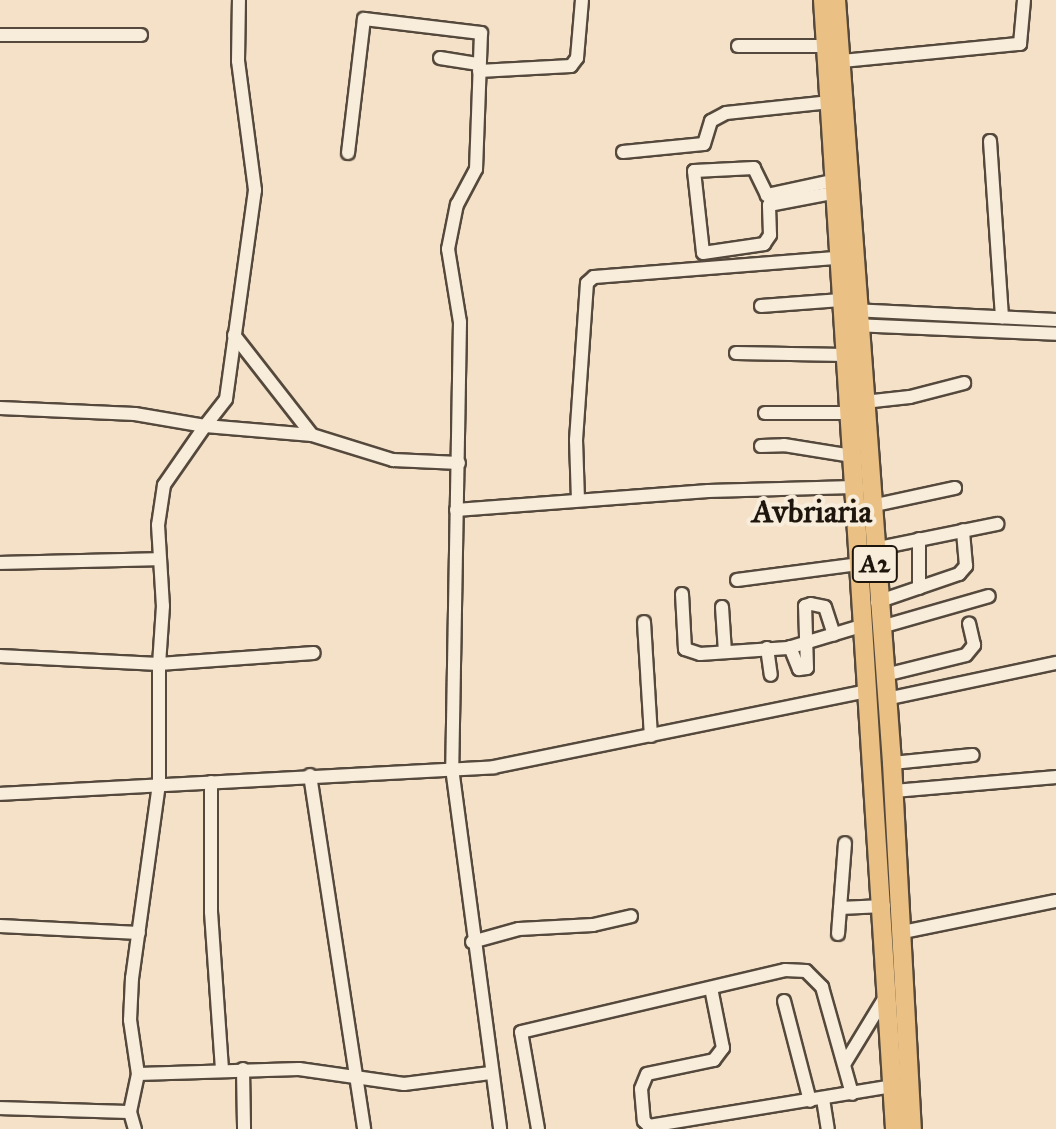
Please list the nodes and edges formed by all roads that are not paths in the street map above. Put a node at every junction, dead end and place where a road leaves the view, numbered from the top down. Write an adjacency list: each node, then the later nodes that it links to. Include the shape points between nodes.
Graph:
1 (239, 0): 24 (street, via 238,61 255,190)
2 (582, 0): 12 (street, via 577,58 571,66)
3 (823, 0): 9 (highway, A2)
4 (836, 0): 11 (highway, A2)
5 (1024, 0): 11 (street, via 1020,44)
6 (0, 35): 7 (street)
7 (141, 35)
8 (738, 46): 9 (street)
9 (827, 46): 13 (highway, A2)
10 (440, 58): 12 (street)
11 (842, 61): 20 (highway, A2)
12 (479, 68): 16 (street, via 483,40 478,31 364,19); 35 (street, via 476,169 457,204 448,249 460,322)
13 (830, 102): 15 (street, via 726,113 711,121 704,144); 17 (highway, A2)
14 (990, 141): 21 (street)
15 (623, 152)
16 (348, 153)
17 (836, 186): 17 (street, via 772,203 770,235 764,244 703,253 694,171 754,168 767,195); 18 (highway, A2)
18 (838, 258): 20 (highway, A2); 38 (street, via 594,277 587,283 576,440)
19 (761, 306): 20 (street)
20 (848, 314): 21 (street); 23 (street); 26 (highway, A2); 28 (highway, A2)
21 (1002, 318): 22 (street)
22 (1056, 320)
23 (1056, 334)
24 (234, 335): 31 (street, via 226,399); 32 (street)
25 (736, 353): 26 (street)
26 (845, 355): 28 (highway, A2)
27 (964, 383): 28 (street)
28 (856, 407): 30 (street); 34 (highway, A2); 39 (highway, A2)
29 (0, 408): 31 (street, via 135,414)
30 (765, 413)
31 (205, 426): 32 (street); 45 (street, via 164,485)
32 (312, 435): 35 (street, via 393,460)
33 (761, 446): 34 (street)
34 (852, 456): 36 (highway, A2)
35 (459, 463): 40 (street)
36 (854, 487): 38 (street); 47 (highway, A2)
37 (955, 488): 39 (street)
38 (578, 500): 40 (street)
39 (871, 506): 44 (highway, A2)
40 (456, 510): 72 (street)
41 (997, 524): 42 (street)
42 (963, 530): 43 (street); 49 (street, via 966,566 959,574)
43 (919, 539): 44 (street); 49 (street)
44 (874, 549): 52 (highway, A2)
45 (159, 559): 46 (street); 65 (street)
46 (0, 563)
47 (858, 564): 48 (street); 56 (highway, A2)
48 (737, 580)
49 (919, 588): 52 (street)
50 (682, 594): 61 (street, via 685,649)
51 (989, 596): 56 (street)
52 (877, 602): 56 (highway, A2)
53 (722, 607): 61 (street)
54 (644, 622): 69 (street)
55 (969, 624): 67 (street, via 974,645 966,655)
56 (872, 626): 57 (street); 67 (highway, A2); 68 (highway, A2)
57 (834, 635): 58 (street); 58 (street, via 825,607 805,606)
58 (809, 642): 59 (street); 59 (street, via 810,665 802,670)
59 (790, 647): 60 (street)
60 (767, 648): 61 (street); 66 (street)
61 (725, 652)
62 (314, 653): 65 (street)
63 (0, 656): 65 (street)
64 (1056, 663): 68 (street)
65 (159, 664): 76 (street)
66 (771, 675)
67 (885, 675): 68 (highway, A2)
68 (878, 695): 69 (street); 71 (highway, A2); 81 (highway, A2)
69 (651, 736): 72 (street, via 539,760)
70 (973, 755): 71 (street)
71 (892, 763): 77 (highway, A2)
72 (452, 768): 73 (street); 88 (street)
73 (310, 775): 75 (street); 97 (street)
74 (1056, 777): 77 (street)
75 (211, 782): 76 (street); 93 (street, via 211,912)
76 (159, 784): 78 (street); 86 (street)
77 (894, 791): 85 (highway, A2)
78 (0, 794)
79 (845, 843): 82 (street)
80 (1056, 901): 85 (street)
81 (884, 906): 82 (street); 90 (highway, A2)
82 (840, 908): 87 (street)
83 (631, 916): 88 (street, via 593,925 519,929)
84 (0, 926): 86 (street)
85 (903, 932): 110 (highway, A2)
86 (139, 933): 96 (street, via 130,1020)
87 (838, 934)
88 (472, 942): 95 (street)
89 (711, 988): 92 (street, via 785,970 806,971 822,987); 100 (street, via 723,1048 714,1060 647,1074 641,1089 644,1121 658,1126); 107 (street, via 521,1032)
90 (889, 991): 92 (street); 98 (highway, A2)
91 (784, 1001): 100 (street)
92 (845, 1063): 99 (street)
93 (222, 1068): 94 (street); 96 (street)
94 (243, 1069): 97 (street, via 299,1069); 104 (street)
95 (490, 1073): 97 (street, via 404,1084); 106 (street)
96 (138, 1074): 102 (street)
97 (354, 1078): 105 (street)
98 (894, 1086): 99 (street); 109 (highway, A2)
99 (852, 1094): 100 (street)
100 (817, 1100): 108 (street)
101 (0, 1108): 102 (street)
102 (130, 1112): 103 (street)
103 (135, 1129)
104 (244, 1129)
105 (364, 1129)
106 (500, 1129)
107 (538, 1129)
108 (828, 1129)
109 (895, 1129)
110 (912, 1129)

